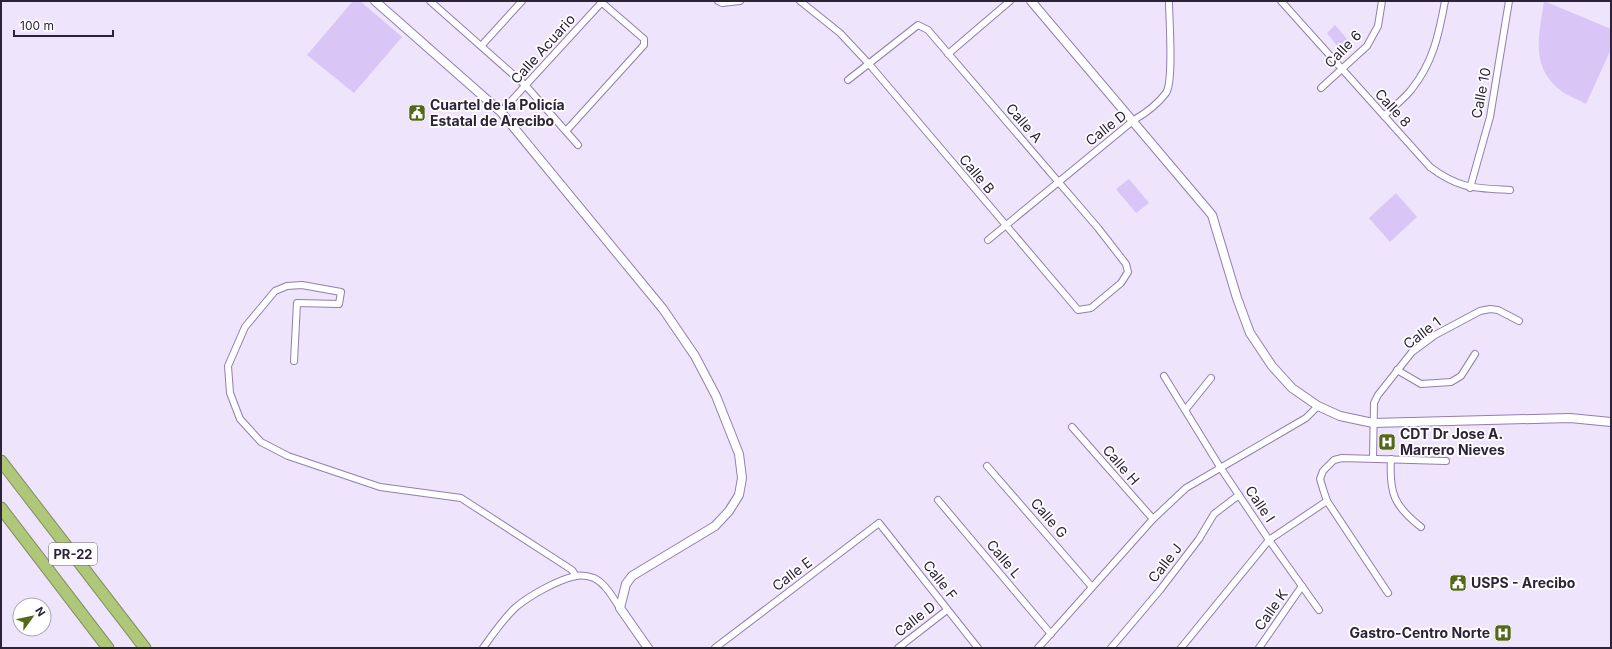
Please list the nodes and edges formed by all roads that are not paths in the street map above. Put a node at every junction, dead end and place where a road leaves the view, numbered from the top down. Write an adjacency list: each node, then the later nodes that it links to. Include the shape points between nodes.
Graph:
1 (375, 1): 23 (street)
2 (430, 1): 15 (street)
3 (522, 1): 16 (street)
4 (718, 1): 5 (street)
5 (740, 1)
6 (800, 1): 18 (street, Calle B, via 840,33)
7 (1010, 1): 17 (street)
8 (1031, 1): 25 (street)
9 (1169, 1): 25 (street, Calle D, via 1171,74 1167,92 1149,111)
10 (1281, 1): 19 (street, Calle 8)
11 (1382, 1): 19 (street, Calle 6, via 1378,26 1367,46)
12 (1445, 1): 24 (street, via 1439,37 1429,63 1411,90)
13 (1510, 1): 29 (street, Calle 10, via 1490,117)
14 (601, 2): 21 (street, Calle Acuario); 26 (street, via 644,39 644,45)
15 (438, 3): 16 (street)
16 (482, 45): 21 (street)
17 (948, 54): 18 (street, via 928,30 918,25); 28 (street, Calle A)
18 (869, 64): 20 (street); 31 (street, Calle B)
19 (1342, 69): 22 (street, Calle 6); 24 (street, Calle 8)
20 (848, 80)
21 (526, 86): 23 (street, Calle Acuario); 26 (street)
22 (1321, 88)
23 (501, 112): 63 (street, via 663,309 695,356 716,396 740,454 742,478 739,495 729,511 715,526 632,576 626,584)
24 (1384, 116): 29 (street, Calle 8, via 1430,167 1445,178)
25 (1134, 120): 28 (street, Calle D); 40 (street, via 1212,215 1237,298 1253,337 1272,366 1292,388)
26 (566, 131): 27 (street)
27 (578, 145)
28 (1058, 182): 31 (street, Calle D); 33 (street, Calle A, via 1098,228 1126,264)
29 (1470, 188): 30 (street, Calle 8)
30 (1510, 190)
31 (1005, 226): 32 (street, Calle D); 33 (street, Calle B, via 1078,310 1091,308 1121,283)
32 (988, 240)
33 (1128, 272)
34 (1519, 321): 37 (street, Calle 1, via 1498,310 1480,311 1434,335 1412,352)
35 (1475, 354): 37 (street, via 1461,376 1452,382 1421,384)
36 (294, 361): 59 (street, via 297,303 339,304 341,292 302,285 287,286 275,291 245,327 228,366 230,393 240,419 261,442 288,456 380,487 461,498 572,570)
37 (1397, 370): 42 (street, Calle 1, via 1374,403)
38 (1164, 376): 41 (street, Calle I)
39 (1211, 378): 41 (street)
40 (1318, 406): 42 (street, via 1340,416); 50 (street, via 1306,418)
41 (1186, 409): 50 (street, Calle I)
42 (1373, 422): 43 (street, via 1570,418); 45 (street, Calle 1)
43 (1611, 422)
44 (1072, 427): 55 (street, Calle H)
45 (1373, 458): 46 (street); 53 (street, via 1342,458 1328,465 1320,480)
46 (1391, 459): 48 (street); 57 (street, via 1392,493 1407,516)
47 (1, 461): 68 (highway, PR-22)
48 (1446, 461)
49 (987, 466): 61 (street, Calle G)
50 (1220, 467): 51 (street, Calle I); 55 (street, via 1186,488)
51 (1239, 495): 58 (street, Calle I); 75 (street, Calle J, via 1214,514 1160,590)
52 (938, 500): 66 (street, Calle L)
53 (1327, 501): 58 (street); 62 (street)
54 (1, 508): 67 (highway, PR-22)
55 (1153, 519): 61 (street)
56 (883, 527): 64 (street, Calle F); 71 (street, Calle E, via 879,523)
57 (1421, 527)
58 (1270, 540): 60 (street, Calle I); 76 (street)
59 (576, 576): 63 (street, via 591,578 604,586); 69 (street, via 544,589 517,607 497,627)
60 (1302, 586): 65 (street, Calle I); 77 (street, Calle K)
61 (1092, 587): 66 (street)
62 (1388, 593)
63 (620, 608): 70 (street)
64 (947, 610): 72 (street, Calle D); 73 (street, Calle F)
65 (1320, 610)
66 (1050, 634): 74 (street)
67 (108, 648)
68 (145, 648)
69 (483, 648)
70 (648, 648)
71 (715, 648)
72 (898, 648)
73 (978, 648)
74 (1038, 648)
75 (1111, 648)
76 (1181, 648)
77 (1259, 648)

